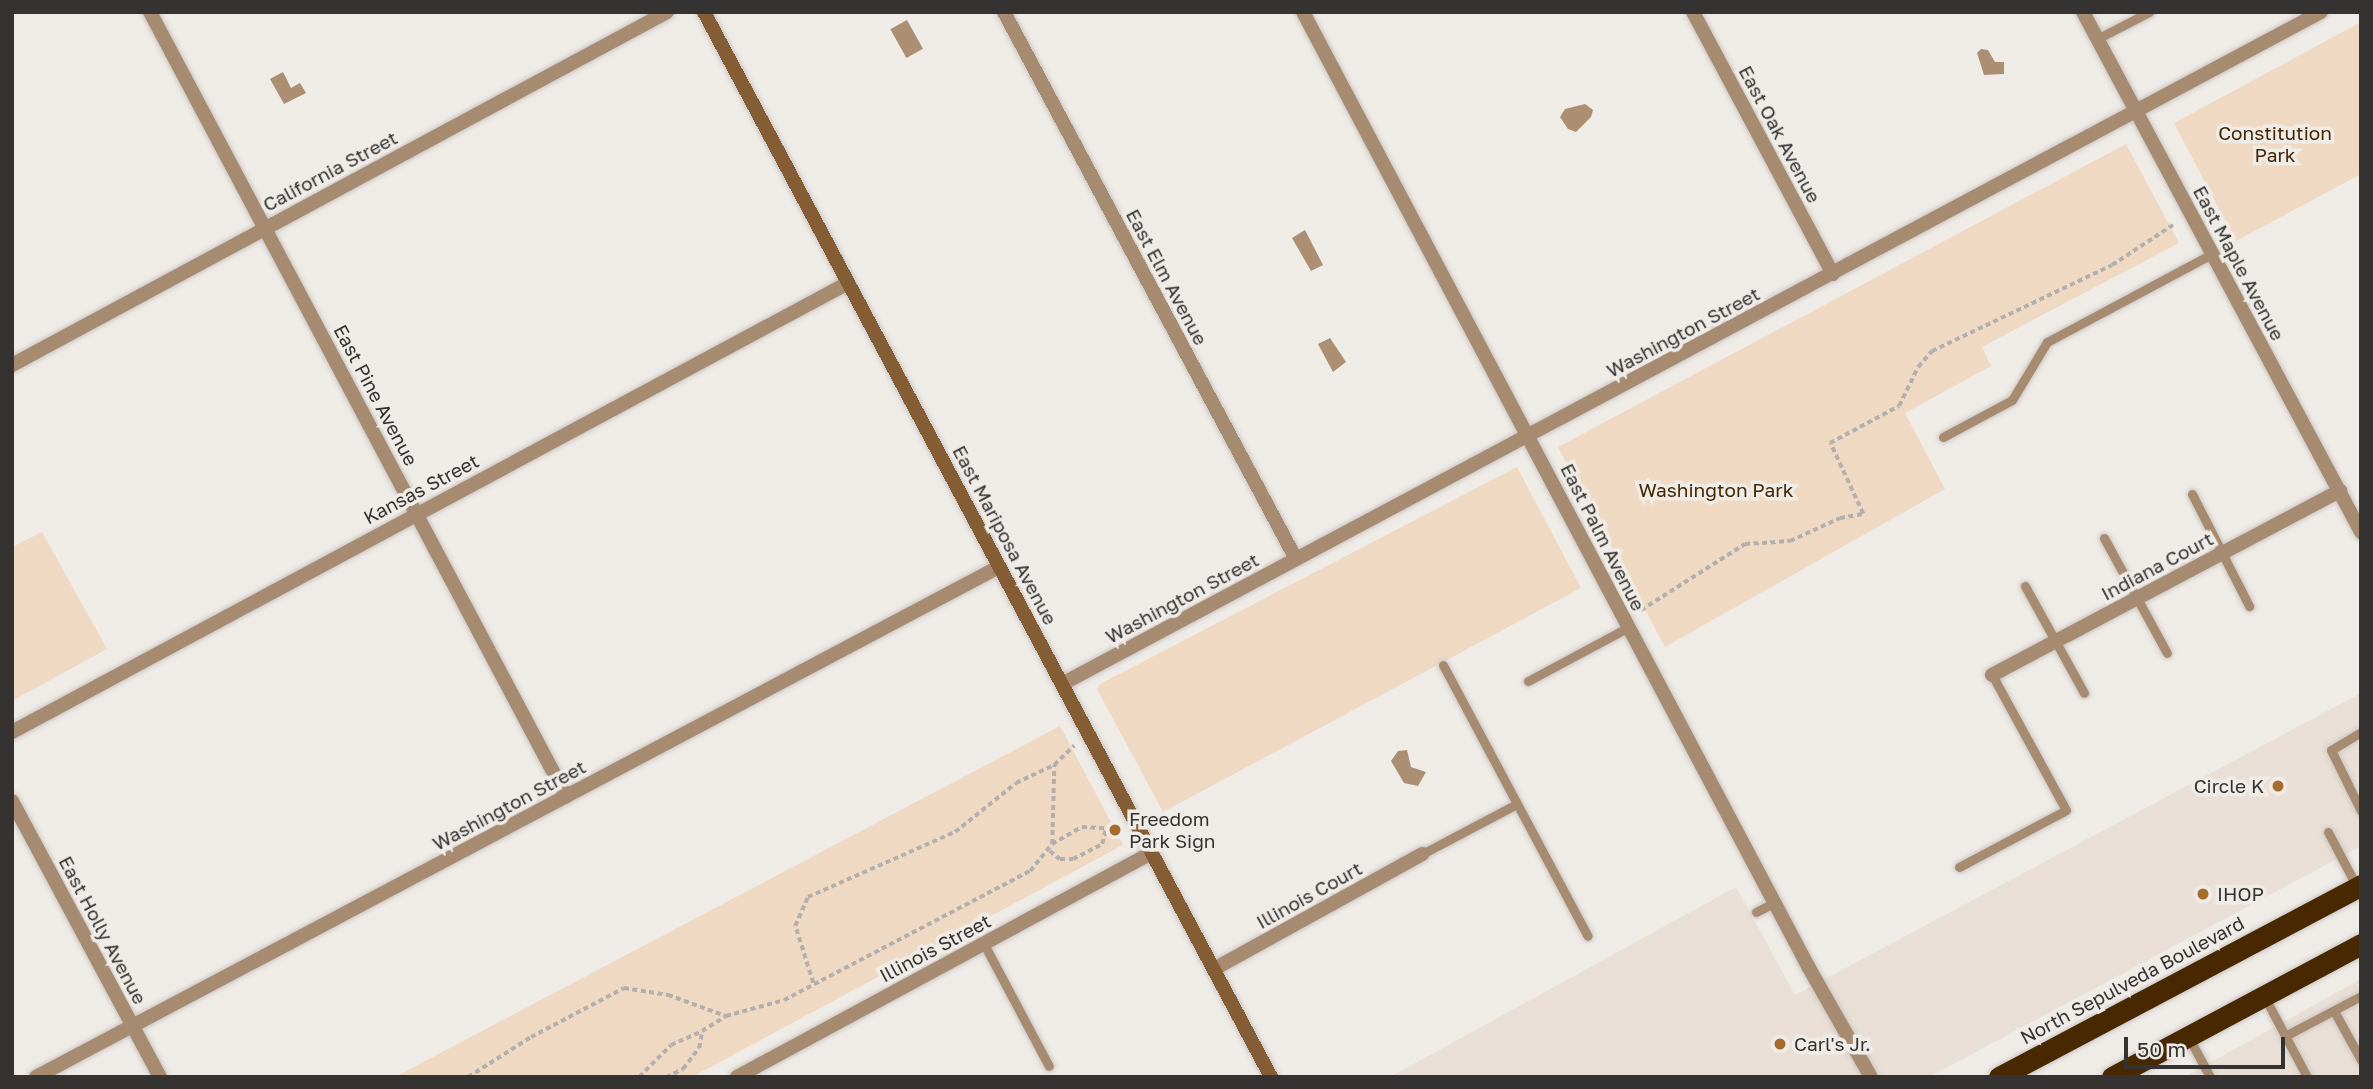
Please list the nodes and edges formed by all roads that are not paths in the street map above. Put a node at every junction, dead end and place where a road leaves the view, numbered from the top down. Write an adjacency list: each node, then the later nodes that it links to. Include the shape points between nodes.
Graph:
1 (150, 12): 12 (street, East Pine Avenue)
2 (667, 12): 12 (street, California Street)
3 (704, 12): 15 (street, East Mariposa Avenue)
4 (1004, 12): 25 (street, East Elm Avenue)
5 (1303, 12): 17 (street, East Palm Avenue)
6 (1693, 12): 14 (street, East Oak Avenue)
7 (2083, 12): 10 (street, East Maple Avenue)
8 (2149, 12): 10 (lane)
9 (2321, 12): 11 (street, Washington Street)
10 (2097, 38): 11 (street, East Maple Avenue)
11 (2137, 109): 13 (street, East Maple Avenue); 14 (street, Washington Street)
12 (265, 228): 16 (street, California Street); 21 (street, East Pine Avenue)
13 (2212, 254): 18 (lane, via 2047,342 2011,400); 19 (street, East Maple Avenue)
14 (1833, 274): 17 (street, Washington Street)
15 (848, 282): 21 (street, Kansas Street); 26 (street, East Mariposa Avenue)
16 (12, 365)
17 (1529, 435): 25 (street, Washington Street); 30 (street, East Palm Avenue)
18 (1943, 436)
19 (2340, 491): 22 (street, East Maple Avenue); 24 (street, Indiana Court)
20 (2192, 494): 24 (lane)
21 (417, 513): 38 (street, Kansas Street); 40 (street, East Pine Avenue)
22 (2361, 531)
23 (2104, 538): 28 (lane)
24 (2223, 553): 28 (street, Indiana Court); 29 (lane)
25 (1296, 559): 36 (street, Washington Street)
26 (999, 566): 36 (street, East Mariposa Avenue); 40 (street, Washington Street)
27 (2025, 586): 31 (lane)
28 (2137, 598): 31 (street, Indiana Court); 32 (lane)
29 (2249, 606)
30 (1627, 628): 35 (lane); 49 (street, East Palm Avenue)
31 (2055, 642): 34 (street, Indiana Court); 37 (lane)
32 (2167, 653)
33 (1443, 665): 42 (lane)
34 (1992, 675): 47 (lane, via 2067,810)
35 (1528, 681)
36 (1062, 684): 45 (street, East Mariposa Avenue)
37 (2084, 693)
38 (12, 732)
39 (2361, 732): 43 (lane, via 2331,750)
40 (566, 796): 58 (street, Washington Street)
41 (12, 801): 58 (street, East Holly Avenue)
42 (1517, 804): 46 (lane); 51 (lane)
43 (2360, 809)
44 (2328, 832): 48 (lane)
45 (1152, 853): 52 (street, Illinois Street); 54 (street, East Mariposa Avenue)
46 (1422, 854): 54 (street, Illinois Court)
47 (1959, 867)
48 (2359, 886): 68 (highway, North Sepulveda Boulevard)
49 (1774, 903): 50 (lane); 67 (street, East Palm Avenue)
50 (1756, 912)
51 (1588, 936)
52 (984, 944): 62 (lane); 65 (street, Illinois Street)
53 (2361, 944): 55 (highway)
54 (1214, 969): 66 (street, East Mariposa Avenue)
55 (2264, 996): 59 (highway); 60 (lane)
56 (2361, 996): 57 (lane)
57 (2334, 1011): 60 (lane); 61 (lane)
58 (132, 1026): 63 (street, Washington Street); 64 (street, East Holly Avenue)
59 (2189, 1036): 69 (highway); 70 (lane)
60 (2285, 1036): 71 (lane)
61 (2361, 1060)
62 (1049, 1066)
63 (36, 1077)
64 (160, 1077)
65 (737, 1077)
66 (1271, 1077)
67 (1871, 1077)
68 (1999, 1077)
69 (2112, 1077)
70 (2210, 1077)
71 (2307, 1077)

